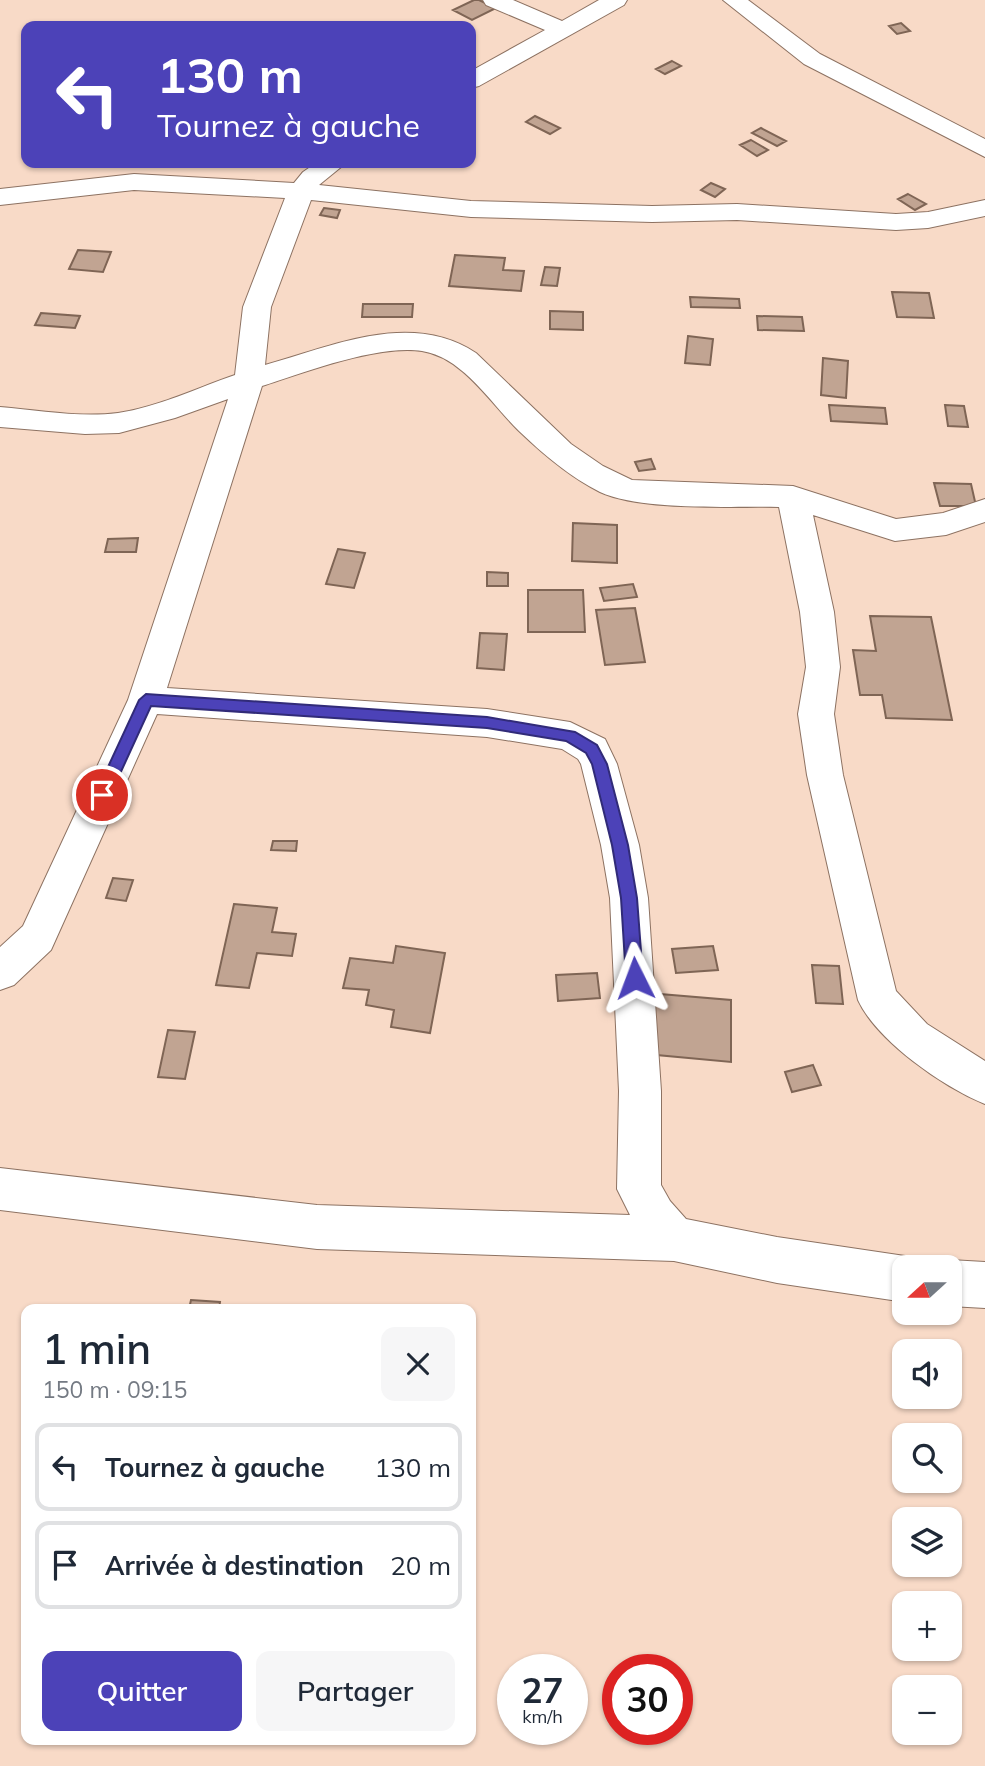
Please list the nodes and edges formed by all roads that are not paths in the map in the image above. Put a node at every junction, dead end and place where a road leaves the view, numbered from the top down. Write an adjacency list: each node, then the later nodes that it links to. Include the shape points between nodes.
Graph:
1 (494, 0): 4 (street)
2 (616, 0): 4 (street)
3 (734, 0): 6 (street, via 812,59)
4 (561, 29): 5 (street)
5 (476, 78)
6 (985, 149)
7 (326, 168): 8 (street)
8 (301, 191): 9 (street, via 134,182); 10 (street, via 471,209 737,212 864,221 928,220); 11 (street, via 257,307)
9 (0, 197)
10 (985, 208)
11 (249, 381): 12 (street, via 116,423 74,426); 13 (street, via 374,344 415,340 437,345 474,364 538,432 607,484 662,494); 15 (street)
12 (0, 417)
13 (793, 498): 14 (street, via 895,530 946,524); 17 (street, via 823,667 816,714 825,775 878,1000 912,1037)
14 (985, 510)
15 (146, 700): 16 (street, via 37,938); 19 (street, via 487,723 570,736 592,749 620,845 629,898 640,1091 639,1189)
16 (0, 972)
17 (985, 1084)
18 (0, 1189): 19 (street, via 317,1227)
19 (674, 1239): 20 (street)
20 (892, 1277)
21 (962, 1284): 22 (street)
22 (985, 1285)

